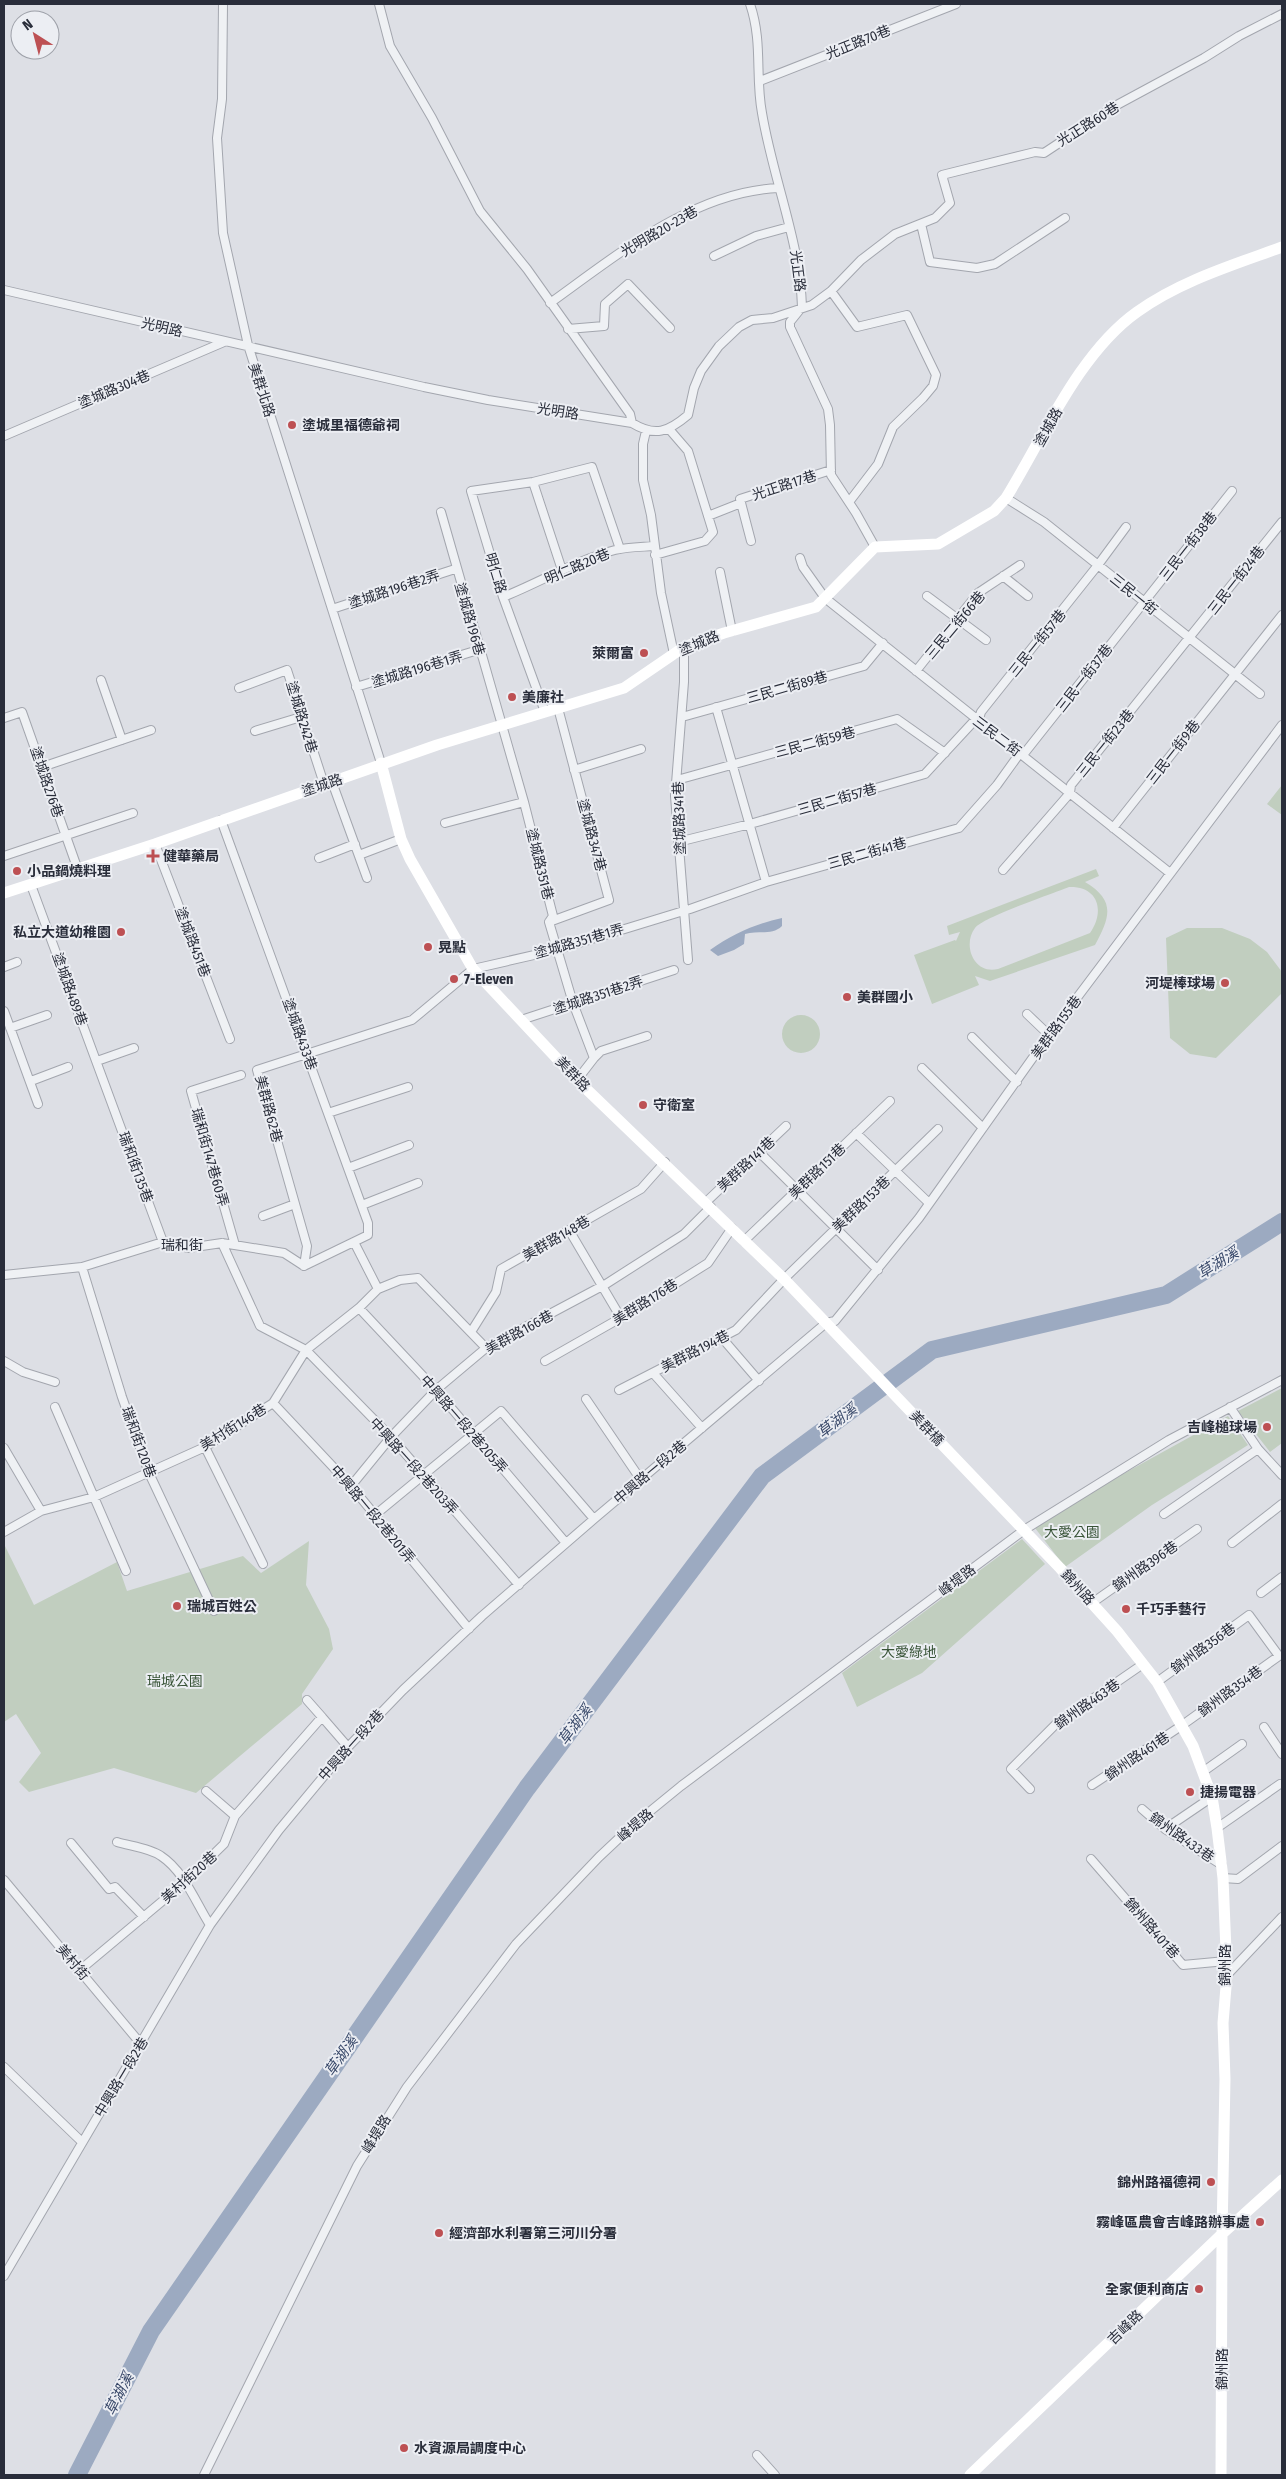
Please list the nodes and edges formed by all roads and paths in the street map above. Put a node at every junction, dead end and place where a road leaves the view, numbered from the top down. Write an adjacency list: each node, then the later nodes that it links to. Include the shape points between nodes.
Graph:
1 (223, 4): 20 (street, 美群北路, via 222,99 217,138 223,233)
2 (379, 4): 15 (street, via 390,46 480,211)
3 (750, 4): 6 (street, 光正路, via 758,40)
4 (956, 4): 6 (street, 光正路70巷)
5 (1282, 14): 9 (street, 光正路60巷, via 1115,106 1044,153 1034,152 942,175 950,203 935,218)
6 (760, 81): 7 (street, 光正路, via 761,111)
7 (779, 188): 10 (street, 光正路); 15 (street, 光明路20-23巷, via 758,188 724,196 692,210 622,251)
8 (1065, 218): 9 (street, via 995,264 977,268 930,262)
9 (921, 224): 14 (street, 光正路60巷, via 895,234 860,260)
10 (789, 226): 12 (street, via 756,236); 16 (street, 光正路)
11 (1282, 247): 28 (street, 塗城路, via 1178,287 1136,312 1109,336 1061,403)
12 (714, 256)
13 (4, 290): 19 (street, 光明路)
14 (831, 291): 16 (street, 光正路60巷, via 812,305); 29 (street, via 858,327 907,315 936,375 923,398 892,427 878,464)
15 (550, 303): 17 (street)
16 (802, 307): 22 (street, 光正路60巷, via 773,318 746,322 718,346 701,371 688,415); 25 (street, 光正路, via 790,322 790,327 828,408)
17 (568, 328): 18 (street, via 604,326 605,304 628,284); 21 (street, via 630,414)
18 (670, 328)
19 (224, 342): 20 (street, 光明路); 24 (street, 塗城路304巷)
20 (248, 345): 21 (street, 光明路, via 424,388); 54 (street, 美群北路)
21 (632, 423): 23 (street)
22 (669, 429): 23 (street); 32 (street, via 688,451)
23 (646, 432): 36 (street, via 643,480)
24 (4, 436)
25 (831, 470): 29 (street, 光正路, via 832,478); 30 (street, 光正路17巷, via 740,499)
26 (533, 482): 38 (street, via 592,467); 46 (street); 51 (street, 明仁路, via 471,491)
27 (1232, 491): 53 (street, 三民一街38巷)
28 (1006, 498): 37 (street, 塗城路, via 994,511 938,544); 42 (street, 三民一街, via 1044,522)
29 (849, 502): 37 (street, 光正路)
30 (741, 503): 32 (street, 光正路17巷); 35 (street, 光正路17巷)
31 (440, 512): 45 (street, 塗城路196巷)
32 (708, 516): 39 (street, via 713,532 705,541)
33 (1282, 522): 58 (street, 三民一街24巷)
34 (1126, 527): 42 (street, 三民一街57巷)
35 (751, 541)
36 (654, 546): 38 (street, 明仁路20巷); 39 (street)
37 (875, 547): 52 (street, 塗城路)
38 (620, 549): 46 (street, 明仁路20巷)
39 (655, 555): 63 (street)
40 (800, 558): 44 (street, 三民二街)
41 (1020, 565): 48 (street, 三民二街66巷)
42 (1098, 565): 53 (street, 三民一街); 76 (street, 三民一街57巷)
43 (794, 566): 44 (street)
44 (803, 567): 52 (street, 三民二街)
45 (456, 569): 54 (street, 塗城路196巷2弄); 62 (street, 塗城路196巷)
46 (562, 570): 51 (street, 明仁路20巷)
47 (720, 572): 57 (street)
48 (1003, 576): 50 (street); 56 (street, 三民二街66巷, via 978,593)
49 (927, 596): 56 (street)
50 (1028, 596)
51 (503, 597): 72 (street, 明仁路)
52 (825, 598): 57 (street, 塗城路, via 816,607); 60 (street, 三民二街)
53 (1145, 601): 58 (street, 三民一街); 84 (street, 三民一街37巷)
54 (332, 608): 67 (street, 美群北路)
55 (1282, 615): 65 (street, 三民一街9巷)
56 (958, 619): 59 (street); 64 (street, 三民二街66巷)
57 (732, 630): 61 (street, 塗城路)
58 (1190, 639): 65 (street, 三民一街); 91 (street, 三民一街23巷, via 1071,785)
59 (986, 640)
60 (883, 643): 64 (street, 三民二街); 70 (street, 三民二街89巷, via 864,666)
61 (684, 647): 63 (street, 塗城路); 74 (street, 塗城路341巷)
62 (478, 650): 67 (street, 塗城路196巷1弄); 77 (street, 塗城路196巷)
63 (674, 654): 71 (street, 塗城路, via 624,688)
64 (916, 671): 76 (street, 三民二街)
65 (1234, 675): 69 (street, 三民一街); 97 (street, 三民一街9巷)
66 (101, 680): 81 (street)
67 (356, 687): 85 (street, 美群北路)
68 (239, 688): 73 (street, 塗城路242巷, via 287,670)
69 (1260, 694)
70 (716, 707): 74 (street, 三民二街89巷); 86 (street)
71 (558, 708): 72 (street, 塗城路); 88 (street, 塗城路347巷)
72 (545, 712): 77 (street, 塗城路)
73 (301, 717): 80 (street); 90 (street, 塗城路242巷)
74 (682, 717): 89 (street, 塗城路341巷)
75 (4, 718): 87 (street, 塗城路276巷, via 22,712)
76 (977, 721): 83 (street, 三民二街57巷); 84 (street, 三民二街)
77 (502, 724): 85 (street, 塗城路); 92 (street, 塗城路351巷)
78 (1282, 725): 108 (street, 美群路155巷)
79 (151, 730): 81 (street)
80 (255, 731)
81 (122, 740): 87 (street)
82 (641, 750): 88 (street)
83 (945, 752): 86 (street, 三民二街59巷, via 897,719); 96 (street, 三民二街57巷, via 925,774)
84 (1021, 754): 91 (street, 三民二街); 110 (street, 三民二街41巷, via 959,828)
85 (381, 764): 90 (street, 塗城路); 99 (street, 美群路)
86 (733, 764): 89 (street, 三民二街59巷); 96 (street)
87 (42, 767): 98 (street, 塗城路276巷)
88 (574, 770): 114 (street, 塗城路347巷, via 609,900)
89 (677, 780): 100 (street, 塗城路341巷)
90 (328, 783): 94 (street, 塗城路); 102 (street, 塗城路242巷)
91 (1070, 793): 97 (street, 三民二街); 107 (street, 三民一街23巷)
92 (524, 802): 95 (street); 114 (street, 塗城路351巷, via 553,916)
93 (133, 813): 98 (street)
94 (221, 820): 101 (street, 塗城路); 132 (street, 塗城路433巷)
95 (445, 823)
96 (750, 824): 100 (street, 三民二街57巷); 110 (street)
97 (1112, 828): 108 (street, 三民二街)
98 (65, 835): 104 (street); 106 (street, 塗城路276巷)
99 (401, 839): 103 (street); 119 (street, 美群路)
100 (678, 842): 113 (street, 塗城路341巷)
101 (155, 844): 106 (street, 塗城路); 130 (street, 塗城路451巷)
102 (355, 844): 103 (street, 塗城路242巷); 105 (street)
103 (359, 855): 109 (street, 塗城路242巷)
104 (4, 856)
105 (319, 858)
106 (78, 870): 111 (street, 塗城路)
107 (1003, 870)
108 (1170, 873): 127 (street, 美群路155巷)
109 (367, 878)
110 (766, 882): 113 (street, 三民二街41巷)
111 (31, 885): 112 (street, 塗城路); 134 (street, 塗城路489巷)
112 (4, 893)
113 (684, 910): 115 (street, 塗城路351巷1弄); 116 (street, 塗城路341巷)
114 (549, 922): 115 (street, 塗城路351巷)
115 (556, 950): 119 (street, 塗城路351巷1弄); 121 (street, 塗城路351巷)
116 (688, 960)
117 (17, 962): 118 (street)
118 (4, 967)
119 (474, 969): 125 (street, 美群路); 132 (street, 美群路62巷, via 412,1020)
120 (674, 970): 121 (street, 塗城路351巷2弄)
121 (573, 1003): 125 (street, 塗城路351巷2弄); 133 (street, 塗城路351巷)
122 (4, 1011): 126 (street)
123 (1027, 1014): 127 (street)
124 (47, 1015): 126 (street)
125 (521, 1020): 138 (street, 美群路)
126 (10, 1028): 139 (street)
127 (1049, 1035): 140 (street, 美群路155巷)
128 (647, 1036): 133 (street, via 601,1051)
129 (972, 1037): 140 (street)
130 (230, 1039)
131 (134, 1048): 134 (street)
132 (308, 1054): 145 (street, 塗城路433巷); 158 (street, 美群路62巷, via 257,1070)
133 (594, 1058): 138 (street)
134 (97, 1061): 142 (street, 塗城路489巷)
135 (68, 1068): 139 (street)
136 (922, 1068): 147 (street)
137 (242, 1075): 169 (street, 瑞和街147巷60弄, via 191,1091)
138 (577, 1080): 152 (street, 美群路)
139 (31, 1081): 144 (street)
140 (1017, 1082): 147 (street, 美群路155巷)
141 (408, 1087): 145 (street)
142 (108, 1092): 166 (street, 瑞和街135巷)
143 (890, 1101): 149 (street, 美群路151巷)
144 (38, 1104)
145 (328, 1114): 153 (street, 塗城路433巷)
146 (786, 1126): 151 (street, 美群路141巷)
147 (983, 1128): 157 (street, 美群路155巷)
148 (938, 1130): 154 (street, 美群路153巷)
149 (856, 1133): 154 (street); 156 (street, 美群路151巷)
150 (409, 1145): 153 (street)
151 (759, 1152): 156 (street); 160 (street, 美群路141巷)
152 (664, 1162): 160 (street, 美群路); 164 (street, 美群路148巷, via 640,1189)
153 (348, 1168): 159 (street, 塗城路433巷)
154 (895, 1171): 157 (street); 163 (street, 美群路153巷)
155 (418, 1183): 159 (street)
156 (798, 1190): 163 (street); 165 (street, 美群路151巷)
157 (930, 1203): 172 (street, 美群路155巷)
158 (295, 1204): 161 (street); 171 (street, 美群路62巷, via 307,1246)
159 (362, 1205): 167 (street, 塗城路433巷, via 368,1222 368,1235)
160 (708, 1205): 162 (street, 美群路); 175 (street, 美群路166巷, via 684,1234)
161 (262, 1216)
162 (732, 1228): 165 (street, 美群路); 178 (street, 美群路176巷, via 708,1263)
163 (836, 1228): 172 (street); 174 (street, 美群路153巷)
164 (570, 1230): 175 (street); 180 (street, 美群路148巷, via 501,1269 496,1292)
165 (744, 1241): 174 (street, 美群路)
166 (163, 1242): 168 (street, 瑞和街, via 188,1248); 170 (street, 瑞和街)
167 (354, 1242): 171 (street); 176 (street)
168 (222, 1243): 169 (street, 瑞和街); 184 (street, 中興路一段2巷203弄, via 260,1326)
169 (236, 1245): 171 (street, 瑞和街, via 284,1253)
170 (82, 1266): 173 (street, 瑞和街); 203 (street, 瑞和街120巷)
171 (304, 1266)
172 (878, 1270): 179 (street, 美群路155巷, via 835,1321)
173 (4, 1275)
174 (784, 1279): 179 (street, 美群路); 182 (street, 美群路194巷, via 736,1330)
175 (602, 1286): 178 (street); 183 (street, 美群路166巷)
176 (378, 1290): 177 (street, 美村街146巷); 180 (street, 美村街146巷, via 400,1280 418,1278)
177 (359, 1308): 184 (street, 美村街146巷); 191 (street, 中興路一段2巷205弄)
178 (621, 1318): 186 (street, 美群路176巷)
179 (826, 1323): 181 (street, 美群路); 189 (street, 中興路一段2巷)
180 (471, 1332): 183 (street, 美村街146巷)
181 (837, 1335): 214 (street, 美群橋)
182 (722, 1338): 187 (street, 美群路194巷); 189 (street)
183 (486, 1348): 191 (street, 美群路166巷)
184 (306, 1350): 194 (street, 美村街146巷); 199 (street, 中興路一段2巷203弄)
185 (4, 1361): 190 (street, via 23,1372)
186 (545, 1361)
187 (653, 1373): 192 (street, 美群路194巷); 197 (street)
188 (1282, 1380): 196 (street, 峰堤路)
189 (759, 1381): 197 (street, 中興路一段2巷)
190 (55, 1382)
191 (436, 1390): 198 (street, 中興路一段2巷205弄); 199 (street, 美群路166巷)
192 (619, 1390)
193 (586, 1398): 206 (street)
194 (273, 1402): 200 (street, 美村街146巷); 207 (street, 中興路一段2巷201弄)
195 (55, 1407): 208 (street)
196 (1230, 1407): 202 (street); 214 (street, 峰堤路)
197 (702, 1428): 206 (street, 中興路一段2巷)
198 (474, 1434): 204 (street); 213 (street, via 501,1411); 217 (street, 中興路一段2巷205弄)
199 (391, 1437): 204 (street, 中興路一段2巷203弄); 207 (street, 美群路166巷)
200 (205, 1446): 203 (street, 美村街146巷); 219 (street)
201 (4, 1448): 210 (street)
202 (1258, 1449): 205 (street); 211 (street)
203 (149, 1473): 208 (street, 美村街146巷); 225 (street, 瑞和街120巷)
204 (423, 1474): 212 (street); 222 (street, 中興路一段2巷203弄)
205 (1282, 1475)
206 (641, 1480): 213 (street, 中興路一段2巷)
207 (351, 1486): 212 (street, 中興路一段2巷201弄)
208 (94, 1497): 210 (street, 美村街146巷); 220 (street)
209 (1282, 1504): 218 (street)
210 (41, 1511): 216 (street, 美村街146巷)
211 (1164, 1514)
212 (375, 1515): 227 (street, 中興路一段2巷201弄)
213 (594, 1519): 217 (street, 中興路一段2巷)
214 (1020, 1526): 224 (street, 錦州路); 268 (street, 峰堤路, via 632,1826 516,1944 407,2087 374,2138)
215 (1197, 1529): 224 (street, 錦州路396巷)
216 (4, 1532)
217 (566, 1543): 222 (street, 中興路一段2巷)
218 (1232, 1544)
219 (263, 1564)
220 (126, 1571)
221 (1282, 1577): 223 (street)
222 (518, 1585): 227 (street, 中興路一段2巷)
223 (1261, 1593)
224 (1092, 1603): 228 (street, 錦州路)
225 (214, 1611)
226 (1249, 1615): 229 (street, 錦州路356巷); 232 (street, 錦州路354巷, via 1279,1656)
227 (468, 1629): 235 (street, 中興路一段2巷)
228 (1143, 1664): 229 (street, 錦州路); 240 (street, 錦州路463巷, via 1056,1724 1010,1769)
229 (1157, 1682): 232 (street, 錦州路)
230 (307, 1700): 231 (street)
231 (322, 1716): 235 (street); 244 (street, 美村街20巷)
232 (1181, 1726): 237 (street, 錦州路); 239 (street, 錦州路461巷)
233 (1264, 1727): 236 (street)
234 (1242, 1744): 237 (street)
235 (348, 1747): 257 (street, 中興路一段2巷, via 279,1830)
236 (1282, 1754)
237 (1204, 1771): 242 (street, 錦州路)
238 (1280, 1784): 245 (street)
239 (1092, 1785)
240 (1030, 1789)
241 (206, 1791): 244 (street)
242 (1212, 1798): 245 (street, 錦州路); 246 (street)
243 (1142, 1809): 246 (street, 錦州路433巷)
244 (235, 1816): 254 (street, 美村街20巷, via 224,1844)
245 (1217, 1828): 251 (street, 錦州路)
246 (1165, 1829): 251 (street, 錦州路433巷)
247 (117, 1842): 254 (street, via 160,1855)
248 (71, 1843): 255 (street, via 109,1890 116,1887)
249 (1282, 1846): 252 (street, via 1238,1879)
250 (1091, 1859): 258 (street, 錦州路401巷, via 1183,1965)
251 (1222, 1865): 252 (street, 錦州路)
252 (1224, 1878): 258 (street, 錦州路)
253 (4, 1880): 259 (street, 美村街)
254 (184, 1882): 255 (street, 美村街20巷); 257 (street)
255 (144, 1917): 259 (street, 美村街20巷)
256 (1282, 1917): 260 (street)
257 (210, 1926): 261 (street, 中興路一段2巷)
258 (1226, 1961): 260 (street, 錦州路)
259 (80, 1970): 261 (street, 美村街)
260 (1227, 1975): 265 (street, 錦州路, via 1223,2022)
261 (141, 2044): 263 (street, 中興路一段2巷)
262 (4, 2067): 263 (street)
263 (82, 2142): 266 (street, 中興路一段2巷)
264 (1282, 2180): 265 (street, 吉峰路)
265 (1222, 2234): 270 (street, 吉峰路); 271 (street, 錦州路)
266 (4, 2276)
267 (757, 2455): 269 (street)
268 (204, 2475)
269 (775, 2475)
270 (970, 2475)
271 (1221, 2475)

